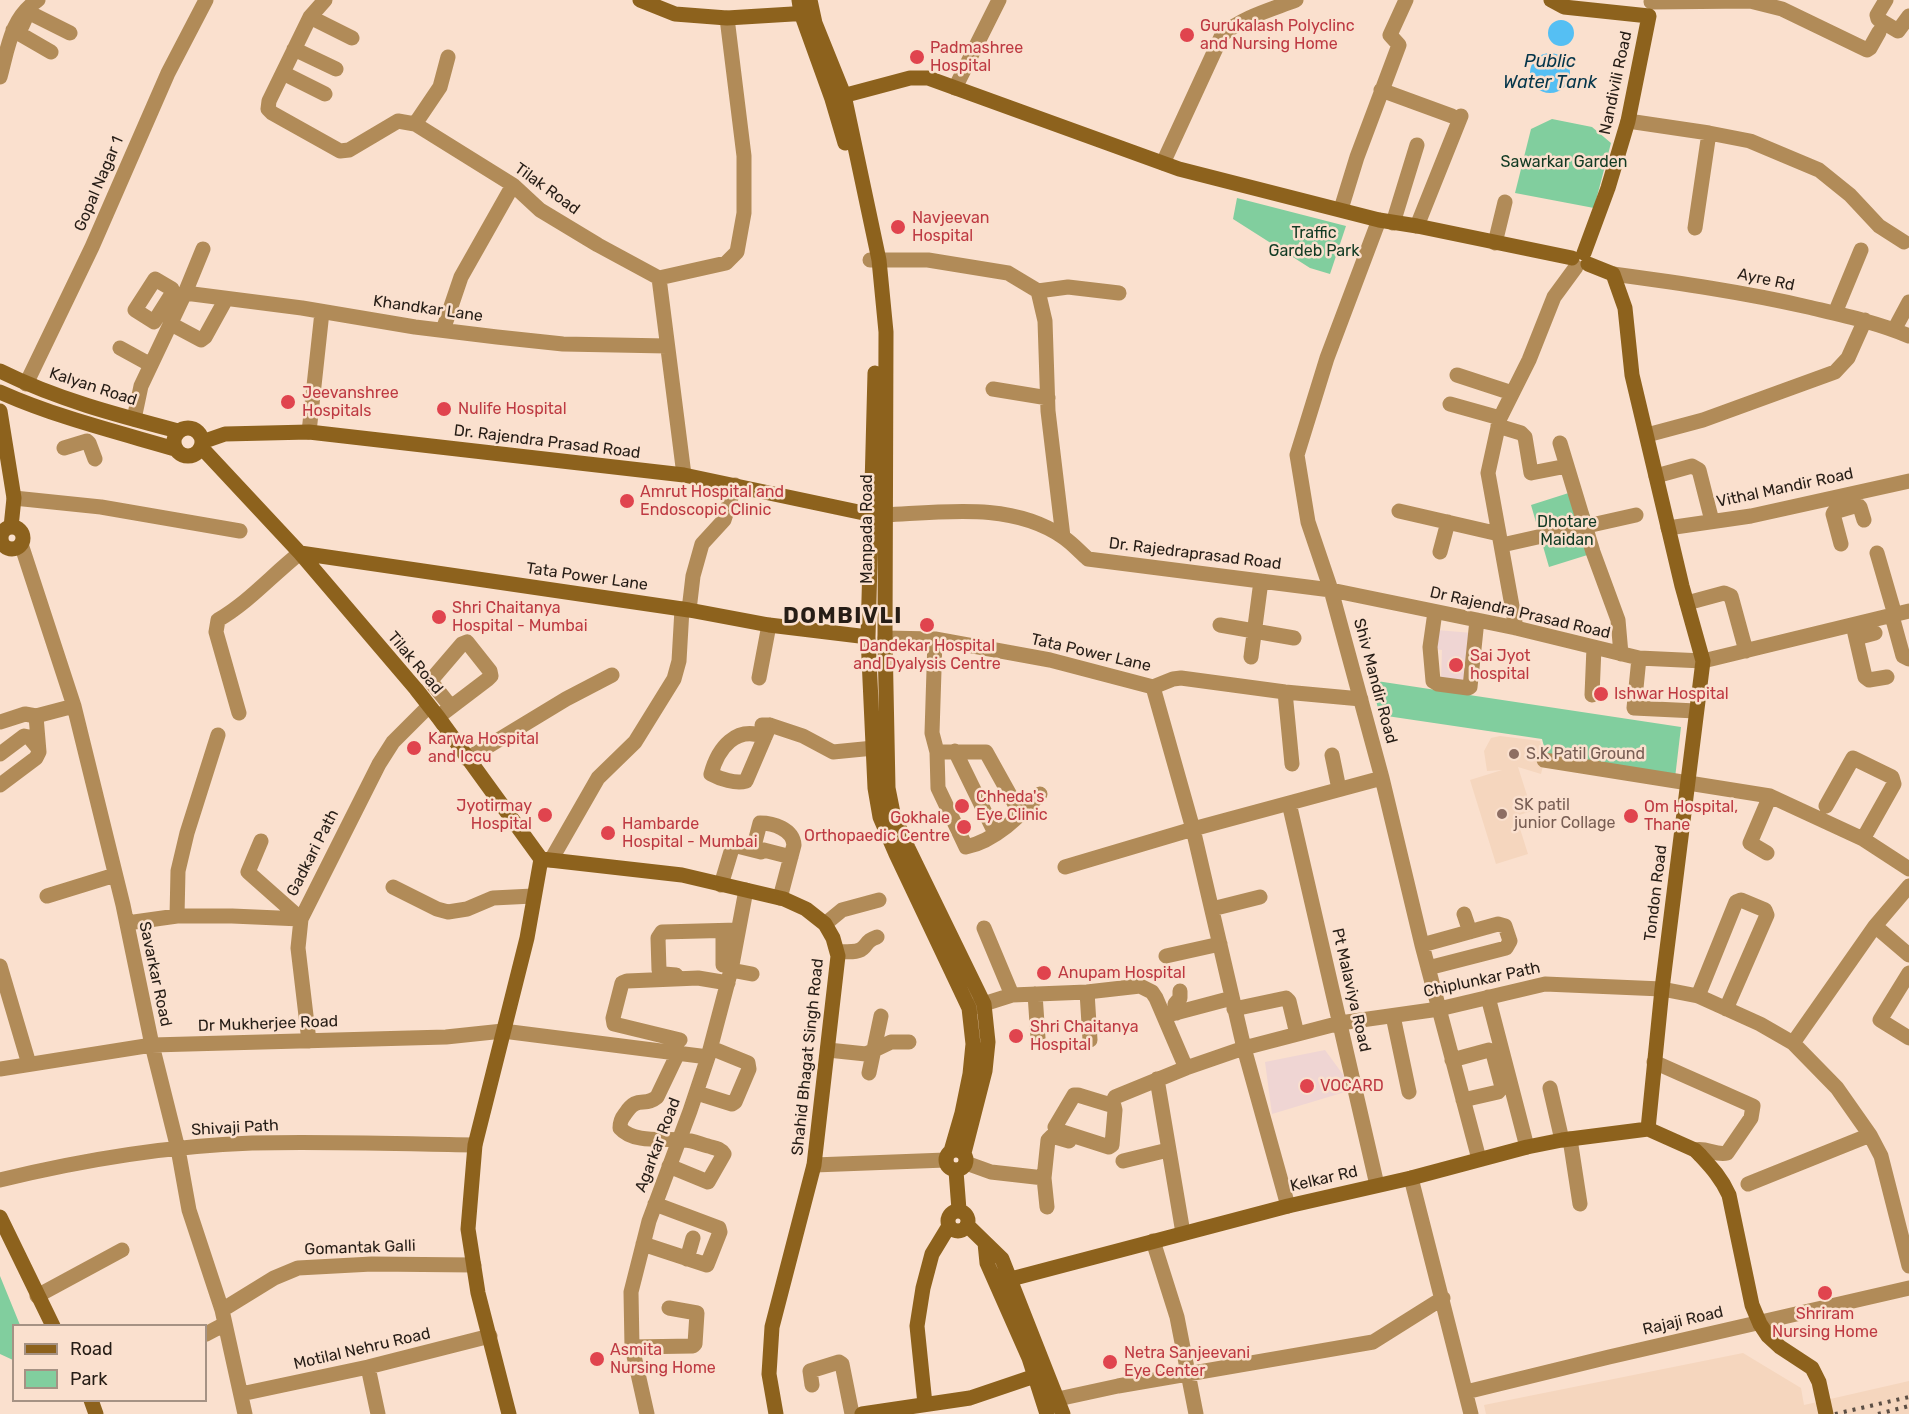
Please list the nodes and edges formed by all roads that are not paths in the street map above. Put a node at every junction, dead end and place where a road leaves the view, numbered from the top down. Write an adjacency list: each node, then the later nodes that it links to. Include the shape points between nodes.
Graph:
1 (39, 0): 16 (street, via 19,17)
2 (206, 0): 67 (street, Gopal Nagar 1, via 168,73 92,247)
3 (325, 0): 14 (street)
4 (640, 0): 15 (street, via 675,14)
5 (999, 0): 26 (street)
6 (1296, 0): 35 (street, via 1249,17 1222,35)
7 (1406, 0): 27 (street, via 1390,35 1398,45)
8 (1551, 0): 10 (street, Nandivili Road, via 1564,7)
9 (1886, 0): 13 (street, via 1878,19 1898,31)
10 (1584, 4): 12 (street, Nandivili Road)
11 (805, 6): 15 (street); 29 (street, Manpada Road)
12 (1651, 6): 17 (street, via 1750,1 1782,9 1867,50); 30 (street, Nandivili Road)
13 (1909, 16)
14 (310, 17): 19 (street); 20 (street)
15 (727, 18): 49 (street, via 744,156 744,213 737,252 726,263)
16 (15, 31): 18 (street, via 28,14); 21 (street); 25 (street)
17 (1879, 32)
18 (70, 33)
19 (352, 38)
20 (295, 48): 23 (street); 24 (street)
21 (51, 52)
22 (448, 57): 31 (street, via 440,87)
23 (334, 66)
24 (283, 73): 28 (street); 31 (street, via 268,109 340,151 349,150 398,121)
25 (0, 78)
26 (955, 88): 29 (street, via 919,77); 35 (street)
27 (1385, 92): 32 (street); 38 (street); 40 (street, via 1457,116)
28 (325, 94)
29 (838, 97): 46 (street, Manpada Road)
30 (1628, 121): 33 (street); 47 (street, Nandivili Road)
31 (415, 124): 36 (street, Tilak Road)
32 (1380, 124)
33 (1709, 133): 41 (street); 42 (street, via 1750,141 1819,170 1879,226)
34 (1417, 146): 39 (street, Shiv Mandir Road)
35 (1163, 163): 38 (street)
36 (513, 185): 49 (street, Tilak Road, via 540,210); 59 (street, via 461,277)
37 (1505, 202): 43 (street, via 1493,220)
38 (1341, 209): 39 (street)
39 (1386, 221): 40 (street); 113 (street, Shiv Mandir Road, via 1327,358 1297,455 1308,522)
40 (1417, 225): 43 (street)
41 (1695, 228)
42 (1904, 242)
43 (1495, 243): 47 (street)
44 (203, 249): 52 (street)
45 (1861, 250): 56 (street)
46 (875, 260): 50 (street, via 928,260 1008,273); 95 (street, Manpada Road, via 886,332)
47 (1580, 260): 48 (street); 70 (street, via 1554,297)
48 (1613, 274): 56 (street, Ayre Rd, via 1720,289); 80 (street, via 1625,308 1632,375)
49 (659, 278): 62 (street)
50 (1038, 291): 51 (street, via 1068,287); 71 (street, via 1045,321)
51 (1119, 293)
52 (185, 294): 53 (street, Khandkar Lane); 57 (street)
53 (226, 299): 55 (street, Khandkar Lane); 57 (street, via 201,340)
54 (1909, 302): 60 (street)
55 (322, 312): 59 (street, Khandkar Lane); 78 (street)
56 (1835, 313): 58 (street, Ayre Rd)
57 (170, 316): 64 (street)
58 (1865, 320): 60 (street, Ayre Rd); 80 (street, via 1848,358 1835,372 1703,420)
59 (443, 330): 62 (street, Khandkar Lane, via 562,344)
60 (1894, 330): 61 (street, Ayre Rd)
61 (1909, 336)
62 (667, 346): 88 (street)
63 (120, 348): 64 (street)
64 (151, 365): 74 (street, via 141,386)
65 (0, 370): 67 (street, Kalyan Road)
66 (1457, 375): 70 (street)
67 (26, 384): 74 (street, Kalyan Road)
68 (993, 389): 71 (street)
69 (0, 392): 76 (street)
70 (1512, 393): 75 (street)
71 (1048, 398): 104 (street)
72 (1450, 404): 75 (street)
73 (0, 411): 92 (street)
74 (134, 419): 77 (street, Kalyan Road)
75 (1499, 422): 87 (street, via 1525,437 1530,473); 105 (street, via 1488,473)
76 (92, 425): 81 (street); 85 (street)
77 (185, 429): 79 (street, Kalyan Road); 84 (street, via 199,433); 85 (street, via 173,440)
78 (309, 432): 79 (street, Dr. Rajendra Prasad Road); 88 (street, Dr. Rajendra Prasad Road)
79 (225, 434): 84 (street, Dr. Rajendra Prasad Road)
80 (1647, 435): 89 (street)
81 (87, 441): 83 (street); 86 (street)
82 (1560, 443): 87 (street)
83 (64, 448)
84 (198, 448): 85 (street, via 183,455); 110 (street, Tilak Road)
85 (175, 449)
86 (95, 459)
87 (1567, 466): 101 (street)
88 (684, 476): 91 (street, Dr. Rajendra Prasad Road)
89 (1656, 476): 98 (street, via 1696,467); 102 (street)
90 (1909, 481): 93 (street, Vithal Mandir Road)
91 (735, 485): 95 (street, Dr. Rajendra Prasad Road); 115 (street, via 724,520 702,544)
92 (14, 498): 100 (street); 103 (street, via 100,507)
93 (1843, 502): 97 (street, via 1859,506); 98 (street, Vithal Mandir Road); 108 (street, via 1833,514)
94 (1399, 511): 99 (street)
95 (880, 515): 104 (street, Dr. Rajedraprasad Road, via 974,511 1026,519); 126 (street, Manpada Road); 127 (street, Manpada Road)
96 (1636, 515): 101 (street)
97 (1864, 520)
98 (1712, 521): 102 (street, Vithal Mandir Road)
99 (1448, 522): 105 (street); 109 (street)
100 (11, 527): 106 (street, via 4,530); 107 (street, via 22,534)
101 (1585, 527): 105 (street); 132 (street, via 1618,620)
102 (1668, 528): 114 (street)
103 (240, 531)
104 (1063, 537): 112 (street, Dr. Rajedraprasad Road, via 1088,559)
105 (1501, 539): 121 (street)
106 (1, 540): 107 (street, via 8,548)
107 (21, 544): 146 (street, Savarkar Road)
108 (1841, 544)
109 (1440, 552)
110 (300, 553): 115 (street, Tata Power Lane); 142 (street, Tilak Road); 150 (street, via 241,607 219,620 216,632)
111 (1877, 553): 117 (street)
112 (1262, 581): 113 (street, Dr. Rajedraprasad Road); 123 (street)
113 (1331, 590): 116 (street, Dr Rajendra Prasad Road); 145 (street, Shiv Mandir Road)
114 (1687, 603): 131 (street, via 1724,593 1731,596); 137 (street)
115 (685, 610): 119 (street, Tata Power Lane); 181 (street, via 674,679 635,742 598,778)
116 (1435, 612): 118 (street, Dr Rajendra Prasad Road); 118 (street, via 1430,646 1433,681 1438,684 1470,687)
117 (1898, 614): 124 (street); 136 (street, via 1903,656)
118 (1477, 620): 121 (street, Dr Rajendra Prasad Road)
119 (769, 625): 126 (street, Tata Power Lane); 140 (street)
120 (1220, 625): 123 (street)
121 (1516, 628): 130 (street, Dr Rajendra Prasad Road)
122 (463, 630): 135 (street)
123 (1255, 631): 128 (street); 133 (street)
124 (1855, 631): 125 (street); 131 (street, Dr Rajendra Prasad Road); 139 (street, via 1867,680)
125 (1875, 633)
126 (868, 637): 157 (street, Manpada Road)
127 (885, 638): 129 (street, Tata Power Lane); 157 (street, Manpada Road)
128 (1294, 638)
129 (935, 639): 141 (street, Tata Power Lane, via 1050,660); 159 (street, via 932,733)
130 (1597, 648): 132 (street, Dr Rajendra Prasad Road); 143 (street)
131 (1746, 651): 137 (street, Dr Rajendra Prasad Road)
132 (1621, 654): 134 (street, Dr Rajendra Prasad Road)
133 (1251, 657)
134 (1639, 658): 137 (street, Dr Rajendra Prasad Road); 149 (street, via 1634,708)
135 (444, 659): 142 (street); 147 (street, via 431,681); 147 (street, Gadkari Path, via 467,642 491,673)
136 (1909, 659)
137 (1703, 661): 149 (street, Tondon Road)
138 (612, 675): 162 (street)
139 (1887, 676)
140 (759, 678)
141 (1154, 687): 144 (street, Tata Power Lane, via 1178,678); 175 (street)
142 (416, 689): 148 (street, Tilak Road)
143 (1596, 691)
144 (1285, 692): 145 (street, Tata Power Lane); 164 (street)
145 (1361, 699): 165 (street, Shiv Mandir Road)
146 (74, 706): 151 (street); 184 (street, Savarkar Road)
147 (451, 707): 148 (street, Gadkari Path)
148 (433, 711): 162 (street, Tilak Road); 197 (street, Gadkari Path, via 393,742 379,764)
149 (1696, 711): 166 (street, Tondon Road)
150 (239, 713)
151 (36, 716): 152 (street, via 25,714); 156 (street)
152 (0, 722)
153 (770, 729): 155 (street, via 758,724); 157 (street, via 803,736 833,752); 170 (street)
154 (218, 735): 196 (street, via 178,870)
155 (727, 736)
156 (38, 748): 160 (street, via 24,736); 167 (street, via 34,761)
157 (880, 748): 223 (street, Manpada Road, via 893,813)
158 (955, 751): 159 (street); 174 (street, via 986,752); 176 (street)
159 (937, 752): 176 (street, via 938,788 963,845 969,847)
160 (0, 754)
161 (1332, 754): 168 (street)
162 (467, 759): 181 (street, Tilak Road)
163 (1544, 760): 166 (street)
164 (1292, 764)
165 (1382, 778): 168 (street); 206 (street, Shiv Mandir Road)
166 (1689, 782): 171 (street); 215 (street, Tondon Road)
167 (0, 785)
168 (1339, 789): 172 (street)
169 (1040, 794): 174 (street)
170 (743, 796)
171 (1770, 796): 177 (street); 179 (street, via 1750,843)
172 (1289, 803): 175 (street); 229 (street, Pt Malaviya Road)
173 (1826, 806): 177 (street, via 1854,758 1892,777 1894,784)
174 (1022, 815): 176 (street)
175 (1193, 829): 182 (street); 194 (street)
176 (995, 833)
177 (1863, 839): 183 (street)
178 (261, 841): 197 (street, via 249,872)
179 (1767, 853)
180 (790, 857): 191 (street)
181 (546, 860): 185 (street, Shahid Bhagat Singh Road, via 682,875); 190 (street)
182 (1065, 867)
183 (1909, 869)
184 (115, 875): 189 (street); 198 (street, Savarkar Road)
185 (721, 885): 188 (street, Shahid Bhagat Singh Road); 191 (street, via 732,846 736,844 784,859)
186 (1909, 886): 200 (street)
187 (393, 887): 190 (street, via 448,912 493,898)
188 (746, 890): 191 (street, Shahid Bhagat Singh Road); 202 (street, Agarkar Road)
189 (47, 896)
190 (533, 896): 231 (street, via 527,938)
191 (778, 897): 199 (street, Shahid Bhagat Singh Road, via 806,909)
192 (1260, 897): 194 (street)
193 (879, 900): 199 (street, via 842,910)
194 (1212, 909): 205 (street)
195 (1464, 914): 203 (street)
196 (177, 916): 197 (street); 198 (street)
197 (301, 919): 235 (street, Gadkari Path, via 298,948)
198 (127, 923): 241 (street, Savarkar Road)
199 (825, 924): 207 (street, Shahid Bhagat Singh Road)
200 (1875, 926): 208 (street); 239 (street)
201 (984, 928): 219 (street)
202 (730, 931): 212 (street, Agarkar Road); 212 (street, via 662,932 658,938 659,970 664,974)
203 (1470, 932): 206 (street); 211 (street, via 1502,924 1509,945)
204 (877, 937): 207 (street, via 868,940 863,949)
205 (1220, 944): 209 (street); 222 (street)
206 (1422, 945): 211 (street, Shiv Mandir Road)
207 (838, 952): 244 (street, Shahid Bhagat Singh Road)
208 (1909, 955)
209 (1166, 956)
210 (0, 966): 249 (street)
211 (1428, 968): 224 (street, Shiv Mandir Road)
212 (728, 974): 213 (street); 238 (street, via 622,983 615,1024); 246 (street, Agarkar Road)
213 (752, 975)
214 (1908, 976): 234 (street, via 1880,1020)
215 (1662, 988): 220 (street, Chiplunkar Path); 221 (street, Chiplunkar Path, via 1545,984); 248 (street, Tondon Road)
216 (1180, 991): 226 (street)
217 (1087, 992): 218 (street); 226 (street, via 1140,986); 236 (street)
218 (1035, 994): 219 (street); 233 (street)
219 (1012, 995): 223 (street)
220 (1698, 996): 225 (street, Chiplunkar Path); 225 (street, via 1736,902 1741,900 1765,910 1767,915)
221 (1484, 998): 224 (street, Chiplunkar Path); 230 (street); 263 (street)
222 (1233, 1004): 226 (street); 232 (street, via 1286,998); 243 (street)
223 (977, 1006): 269 (street, Manpada Road, via 988,1042 985,1071)
224 (1439, 1009): 228 (street, Chiplunkar Path); 247 (street, Shiv Mandir Road)
225 (1725, 1009): 239 (street, Chiplunkar Path, via 1760,1023)
226 (1170, 1015): 250 (street)
227 (881, 1016): 245 (street)
228 (1393, 1016): 229 (street, Chiplunkar Path); 255 (street)
229 (1340, 1023): 232 (street, Chiplunkar Path); 276 (street, Pt Malaviya Road)
230 (1488, 1029)
231 (503, 1031): 235 (street, Dr Mukherjee Road, via 446,1037); 238 (street, Dr Mukherjee Road); 262 (street)
232 (1297, 1034): 243 (street, Chiplunkar Path)
233 (1038, 1038)
234 (1909, 1038)
235 (309, 1041): 241 (street, Dr Mukherjee Road)
236 (1090, 1041)
237 (909, 1042): 245 (street, via 894,1041)
238 (660, 1043): 242 (street)
239 (1793, 1043): 259 (street, Chiplunkar Path, via 1837,1088)
240 (1491, 1045): 247 (street)
241 (152, 1046): 249 (street, Dr Mukherjee Road); 264 (street, Savarkar Road)
242 (679, 1047): 246 (street); 260 (street, via 657,1096 652,1101 636,1101 620,1124 624,1132 633,1136)
243 (1244, 1048): 250 (street, Chiplunkar Path); 278 (street)
244 (828, 1050): 245 (street, via 860,1055); 270 (street, Shahid Bhagat Singh Road)
245 (873, 1050): 252 (street)
246 (710, 1052): 256 (street, Agarkar Road); 256 (street, via 748,1063 749,1069 732,1104)
247 (1452, 1057): 257 (street, Shiv Mandir Road); 257 (street, via 1489,1050 1502,1087 1498,1092)
248 (1654, 1062): 258 (street, Tondon Road); 266 (street, via 1753,1106 1750,1118 1727,1153 1701,1149)
249 (29, 1064): 251 (street, Dr Mukherjee Road)
250 (1186, 1068): 253 (street, Chiplunkar Path)
251 (0, 1069)
252 (868, 1072)
253 (1156, 1079): 265 (street); 267 (street, Chiplunkar Path, via 1116,1100)
254 (1550, 1089): 261 (street)
255 (1409, 1092)
256 (697, 1093): 260 (street, Agarkar Road)
257 (1463, 1100): 268 (street, Shiv Mandir Road)
258 (1648, 1129): 261 (street, Kelkar Rd); 266 (street)
259 (1870, 1135): 275 (street); 293 (street, Chiplunkar Path, via 1881,1156)
260 (679, 1140): 271 (street, Agarkar Road); 271 (street, via 719,1149 723,1157 708,1182)
261 (1566, 1140): 263 (street, Kelkar Rd); 277 (street, via 1581,1181)
262 (475, 1146): 264 (street, Shivaji Path, via 252,1143); 292 (street, via 468,1229)
263 (1527, 1147): 268 (street, Kelkar Rd)
264 (178, 1149): 274 (street, Shivaji Path, via 65,1165); 299 (street, Savarkar Road, via 189,1210)
265 (1168, 1150): 267 (street); 285 (street)
266 (1697, 1153): 323 (street, bridge, via 1719,1177 1728,1195 1752,1305 1760,1324 1780,1347 1812,1368)
267 (1118, 1154): 272 (street, via 1052,1136 1048,1140)
268 (1479, 1159): 273 (street, Kelkar Rd)
269 (956, 1160): 270 (street); 272 (street, via 991,1172); 280 (street, Manpada Road)
270 (814, 1165): 316 (street, Shahid Bhagat Singh Road, via 772,1327 769,1374)
271 (669, 1166): 281 (street, Agarkar Road)
272 (1044, 1178): 279 (street)
273 (1411, 1178): 276 (street, Kelkar Rd); 297 (street)
274 (0, 1180)
275 (1748, 1184)
276 (1377, 1185): 278 (street, Kelkar Rd)
277 (1580, 1204)
278 (1288, 1206): 285 (street, Kelkar Rd)
279 (1047, 1207)
280 (959, 1210): 283 (street, via 967,1217); 284 (street, via 950,1214)
281 (663, 1212): 289 (street, Agarkar Road); 291 (street, via 721,1230 709,1264)
282 (0, 1217): 296 (street)
283 (967, 1225): 284 (street, via 957,1231); 288 (street)
284 (949, 1226): 311 (street, via 932,1254 917,1326)
285 (1183, 1233): 287 (street, Kelkar Rd)
286 (693, 1238): 291 (street)
287 (1153, 1241): 294 (street, Kelkar Rd); 305 (street, via 1177,1317)
288 (985, 1243): 294 (street, via 1002,1259); 306 (street, via 987,1263)
289 (643, 1244): 291 (street); 303 (street, Agarkar Road, via 630,1292)
290 (122, 1250): 296 (street)
291 (687, 1258)
292 (474, 1265): 299 (street, Gomantak Galli, via 298,1268 274,1278); 302 (street)
293 (1909, 1266)
294 (1011, 1279): 310 (street)
295 (1909, 1288): 308 (street, Rajaji Road)
296 (37, 1296): 300 (street)
297 (1443, 1298): 305 (street, via 1373,1342); 308 (street)
298 (669, 1308): 303 (street, via 697,1313 693,1346)
299 (223, 1317): 301 (street, Gomantak Galli); 309 (street, Savarkar Road)
300 (52, 1324)
301 (207, 1333)
302 (490, 1336): 304 (street, Motilal Nehru Road); 314 (street)
303 (632, 1347): 315 (street, Agarkar Road)
304 (368, 1367): 309 (street, Motilal Nehru Road); 313 (street)
305 (1189, 1373): 310 (street); 321 (street)
306 (1035, 1376): 311 (street); 319 (street)
307 (812, 1385): 317 (street, via 810,1371 840,1362)
308 (1466, 1392): 322 (street)
309 (241, 1394): 312 (street, Savarkar Road)
310 (1058, 1399): 320 (street)
311 (926, 1409): 318 (street)
312 (245, 1414)
313 (378, 1414)
314 (509, 1414)
315 (646, 1414)
316 (776, 1414)
317 (852, 1414)
318 (862, 1414)
319 (1047, 1414)
320 (1063, 1414)
321 (1196, 1414)
322 (1472, 1414)
323 (1826, 1414)

